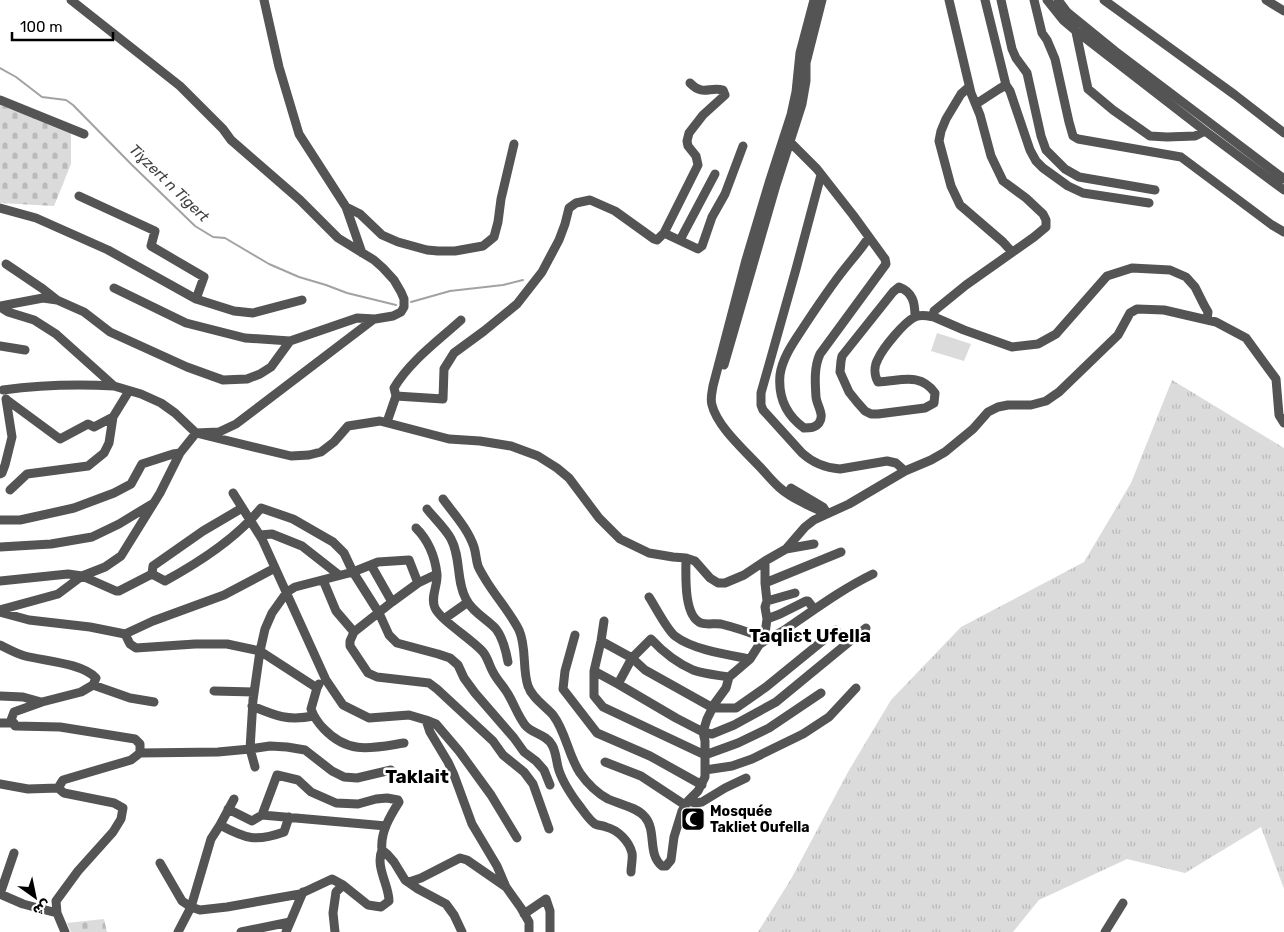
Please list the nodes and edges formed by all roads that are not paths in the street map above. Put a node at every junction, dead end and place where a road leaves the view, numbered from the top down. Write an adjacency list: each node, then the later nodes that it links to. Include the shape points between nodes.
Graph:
1 (71, 0): 40 (street, via 180,86 231,140 338,238)
2 (264, 0): 33 (street, via 299,134)
3 (814, 0): 23 (street, via 800,53)
4 (822, 0): 23 (street, via 806,62 802,104)
5 (949, 0): 17 (street)
6 (985, 0): 16 (street)
7 (1001, 0): 29 (street, via 1012,49 1027,73 1046,150 1064,169 1078,177)
8 (1034, 0): 35 (street, via 1042,33 1055,59 1074,136 1181,157)
9 (1047, 0): 14 (street)
10 (1058, 0): 28 (street, via 1067,12 1115,51)
11 (1104, 0): 21 (street)
12 (1266, 0): 13 (street)
13 (1284, 11)
14 (1076, 31): 20 (street); 20 (street, via 1088,89 1112,110 1150,136 1195,136)
15 (690, 83): 36 (street, via 706,92 723,90 725,95 689,133 688,146 698,164)
16 (1006, 86): 19 (street); 32 (street, via 1030,150 1043,168 1083,194)
17 (969, 87): 19 (street); 39 (street, via 946,119 939,141 951,186 960,205)
18 (0, 100): 22 (street)
19 (976, 104): 39 (street, via 991,156 1003,180 1046,220 1046,227)
20 (1205, 131): 30 (street)
21 (1284, 133)
22 (84, 134)
23 (787, 139): 27 (street); 73 (street, via 769,183 746,260 711,399 724,427 781,489)
24 (514, 144): 33 (street, via 494,237 483,246 438,251 398,242 382,235 360,214)
25 (743, 146): 38 (street, via 702,246 698,249)
26 (715, 174): 38 (street)
27 (821, 175): 37 (street); 65 (street, via 761,393 761,405 802,453 819,465 840,469 887,461)
28 (1284, 179)
29 (1155, 190)
30 (1284, 190)
31 (79, 196): 44 (street, via 155,231 151,246 204,277)
32 (1149, 203)
33 (346, 207): 40 (street)
34 (0, 208): 44 (street, via 36,218 108,250)
35 (1284, 232)
36 (664, 233): 38 (street); 58 (street, via 656,240 615,211 590,200 576,203 569,208 559,240 542,272 517,304 454,353 444,369 443,399)
37 (869, 237): 37 (street, via 886,264 820,354 816,363 816,399 822,414 814,428 804,428 786,410 781,394 780,375 787,354)
38 (680, 240)
39 (1012, 252): 48 (street, via 934,311)
40 (362, 253): 49 (street, via 394,280 404,299 404,307 394,316)
41 (6, 264): 43 (street)
42 (114, 288): 52 (street, via 186,323 245,338)
43 (57, 300): 46 (street, via 43,298); 52 (street, via 84,312 110,332 223,380 260,374 272,367)
44 (196, 300): 45 (street, via 253,313)
45 (302, 300)
46 (0, 307): 55 (street, via 34,320 56,334)
47 (915, 317): 47 (street, via 912,297 898,287 842,356 840,372 845,384 857,402 871,414 925,408 934,403 936,393 930,385 916,379 878,382 874,376 877,360 900,330); 48 (street)
48 (934, 317): 51 (street, via 1012,347 1038,344 1056,334 1107,276 1132,268 1170,270 1186,277 1208,312)
49 (375, 318): 52 (street, via 357,318); 63 (street, via 236,424 219,432)
50 (461, 320): 58 (street, via 401,376 394,388)
51 (1207, 320): 62 (street, via 1246,338 1253,346 1276,379 1279,415); 65 (street, via 1164,310 1137,309 1130,313 1118,334 1059,392 1046,401 1008,405 988,412 946,452)
52 (290, 342)
53 (0, 346): 54 (street)
54 (25, 350)
55 (114, 386): 56 (street, via 77,384); 57 (street)
56 (1, 389): 59 (street)
57 (129, 391): 60 (street); 63 (street, via 161,403)
58 (396, 396): 61 (street)
59 (7, 400): 60 (street, via 60,439 88,424 94,427); 66 (street, via 12,437)
60 (114, 417): 67 (street, via 104,454 88,466 27,474)
61 (387, 422): 63 (street, via 380,420 348,426 321,452 309,455 291,456); 84 (street, via 449,439 511,446 538,456 569,478 620,539 649,553)
62 (1284, 423)
63 (196, 433): 64 (street)
64 (180, 453): 70 (street); 74 (street, via 142,464 131,484 82,505 20,520)
65 (905, 470): 73 (street, via 849,504)
66 (0, 474)
67 (10, 490)
68 (233, 493): 71 (street)
69 (443, 499): 77 (street)
70 (154, 503): 81 (street, via 92,537 51,544); 93 (street, via 121,556)
71 (242, 508): 75 (street); 89 (street, via 154,566)
72 (426, 509): 79 (street)
73 (827, 513): 82 (street, via 804,527)
74 (1, 520)
75 (251, 521): 78 (street); 88 (street, via 261,508 293,519 333,542 344,553); 89 (street, via 165,581)
76 (416, 528): 90 (street, via 429,545)
77 (466, 530): 79 (street); 156 (street, via 478,565 518,629 523,643 528,687 560,727 568,750 592,788 644,816 650,827 654,853 662,866 671,860 679,818)
78 (260, 535): 87 (street); 92 (street, via 272,534 302,546)
79 (451, 539): 103 (street)
80 (814, 544): 82 (street)
81 (0, 547)
82 (786, 549): 85 (street)
83 (841, 552): 96 (street)
84 (686, 558): 85 (street, via 695,561 710,578 725,583); 115 (street, via 686,596 696,619 702,623 720,624)
85 (765, 561): 96 (street)
86 (371, 565): 88 (street); 97 (street, via 409,560); 102 (street)
87 (275, 568): 98 (street); 113 (street, via 224,595)
88 (353, 572): 92 (street); 106 (street)
89 (152, 574): 93 (street, via 120,591)
90 (437, 574): 97 (street); 107 (street, via 433,600)
91 (873, 574): 104 (street)
92 (339, 575): 94 (street)
93 (82, 576): 95 (street, via 61,574); 105 (street, via 58,594)
94 (323, 580): 98 (street); 112 (street, via 336,611)
95 (0, 581)
96 (765, 583): 101 (street)
97 (418, 584): 102 (street)
98 (287, 592): 118 (street, via 272,613); 123 (street)
99 (796, 593): 101 (street)
100 (649, 597): 120 (street, via 674,636 688,644)
101 (767, 601): 108 (street)
102 (392, 602): 106 (street)
103 (468, 602): 107 (street); 121 (street, via 497,630)
104 (814, 609): 108 (street, via 806,601); 115 (street, via 779,634)
105 (0, 611): 113 (street, via 29,620)
106 (379, 613): 112 (street); 152 (street, via 397,644 450,658 458,665 475,693 524,752 544,770)
107 (444, 619): 167 (street, via 484,652 524,724 551,742 558,768 588,816 598,826 617,832 625,840 632,853)
108 (767, 619): 115 (street)
109 (604, 621): 116 (street)
110 (866, 628): 141 (street, via 776,702 734,725 712,734)
111 (836, 630): 136 (street, via 736,708)
112 (354, 632): 162 (street, via 350,646 368,673 377,677 430,683 524,772 533,784)
113 (126, 634): 118 (street, via 130,644 136,648 227,644)
114 (575, 635): 153 (street, via 563,689 597,733 650,756)
115 (760, 640): 120 (street)
116 (601, 641): 119 (street); 122 (street)
117 (0, 645): 126 (street, via 22,655 66,664 92,674 96,678)
118 (260, 651): 127 (street); 130 (street)
119 (632, 658): 124 (street, via 650,639 676,661 694,670); 125 (street); 136 (street, via 645,670)
120 (750, 659): 124 (street)
121 (508, 662)
122 (594, 671): 125 (street); 145 (street, via 594,696 603,707)
123 (325, 677): 127 (street); 138 (street, via 343,705 369,718 409,715)
124 (729, 677): 136 (street)
125 (618, 684): 141 (street)
126 (93, 685): 133 (street, via 81,692); 134 (street, via 130,698)
127 (317, 688): 137 (street, via 311,709)
128 (856, 688): 149 (street, via 829,716 803,734 752,759)
129 (214, 690): 130 (street)
130 (254, 692): 135 (street)
131 (821, 692): 145 (street, via 769,728)
132 (0, 696): 133 (street)
133 (42, 702): 140 (street, via 14,712 11,720)
134 (154, 702)
135 (252, 706): 137 (street, via 276,716 298,719); 143 (street)
136 (713, 708): 141 (street)
137 (314, 716): 142 (street, via 331,736 347,746 372,748)
138 (426, 720): 163 (street, via 436,724 459,751); 170 (street, via 454,775 472,824)
139 (0, 723): 140 (street)
140 (14, 724): 144 (street, via 60,727 134,739 140,744)
141 (703, 732): 145 (street)
142 (404, 743)
143 (250, 749): 144 (street); 147 (street); 148 (street, via 270,746 304,750 344,777 357,778)
144 (140, 753): 154 (street, via 131,760 63,780)
145 (705, 755): 149 (street)
146 (605, 762): 156 (street, via 641,776)
147 (255, 767)
148 (391, 770)
149 (706, 770): 153 (street)
150 (746, 778): 156 (street, via 702,802)
151 (0, 784): 154 (street, via 28,789)
152 (550, 785)
153 (702, 785): 156 (street)
154 (58, 788): 175 (street, via 64,793 114,803 122,808 121,819 113,832 56,901)
155 (234, 799): 157 (street)
156 (687, 803)
157 (228, 809): 158 (street, via 252,821); 160 (street)
158 (262, 815): 159 (street); 161 (street, via 277,775 298,780 311,792 336,803 358,804 387,798 398,800)
159 (289, 817): 160 (street, via 284,832 251,839); 161 (street)
160 (220, 825): 174 (street, via 211,839)
161 (386, 826): 164 (street)
162 (549, 829)
163 (517, 838)
164 (382, 850): 168 (street); 169 (street, via 380,865 389,902 381,907 368,905)
165 (14, 853): 172 (street)
166 (160, 863): 174 (street, via 182,901)
167 (631, 872)
168 (409, 882): 170 (street, via 460,858); 178 (street, via 446,904)
169 (343, 885): 171 (street, via 332,879); 179 (street, via 336,892 333,913)
170 (506, 887): 176 (street)
171 (303, 892): 174 (street, via 227,907 200,910); 177 (street)
172 (0, 894): 175 (street)
173 (1123, 903): 186 (street)
174 (191, 907): 181 (street)
175 (57, 913): 180 (street)
176 (524, 914): 184 (street); 185 (street, via 546,899 550,911)
177 (290, 922): 182 (street); 183 (street)
178 (459, 929)
179 (337, 930)
180 (65, 932)
181 (178, 932)
182 (241, 932)
183 (286, 932)
184 (529, 932)
185 (550, 932)
186 (1105, 932)

